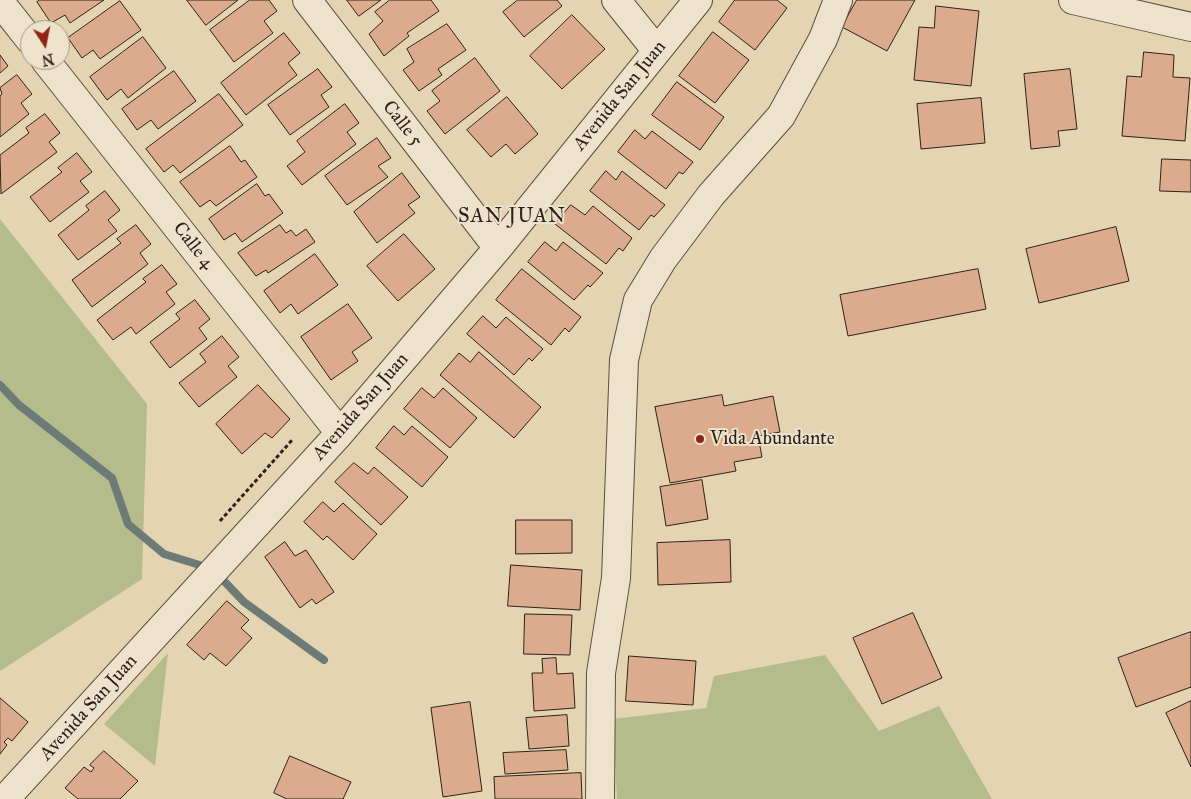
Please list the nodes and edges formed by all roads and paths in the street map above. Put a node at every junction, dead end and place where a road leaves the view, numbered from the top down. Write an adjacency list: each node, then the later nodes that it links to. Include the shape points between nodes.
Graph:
1 (307, 0): 11 (street, Calle 5)
2 (616, 0): 9 (street)
3 (698, 0): 9 (street, Avenida San Juan)
4 (838, 0): 14 (street, via 823,40 781,116 711,195 663,259 638,300 624,360 616,578 601,673)
5 (1073, 0): 8 (street)
6 (0, 2): 7 (street)
7 (20, 27)
8 (1191, 27)
9 (657, 51): 11 (street, Avenida San Juan)
10 (54, 70): 12 (street, Calle 4)
11 (498, 248): 12 (street, Avenida San Juan)
12 (340, 433): 13 (street, Avenida San Juan)
13 (5, 799)
14 (600, 799)

